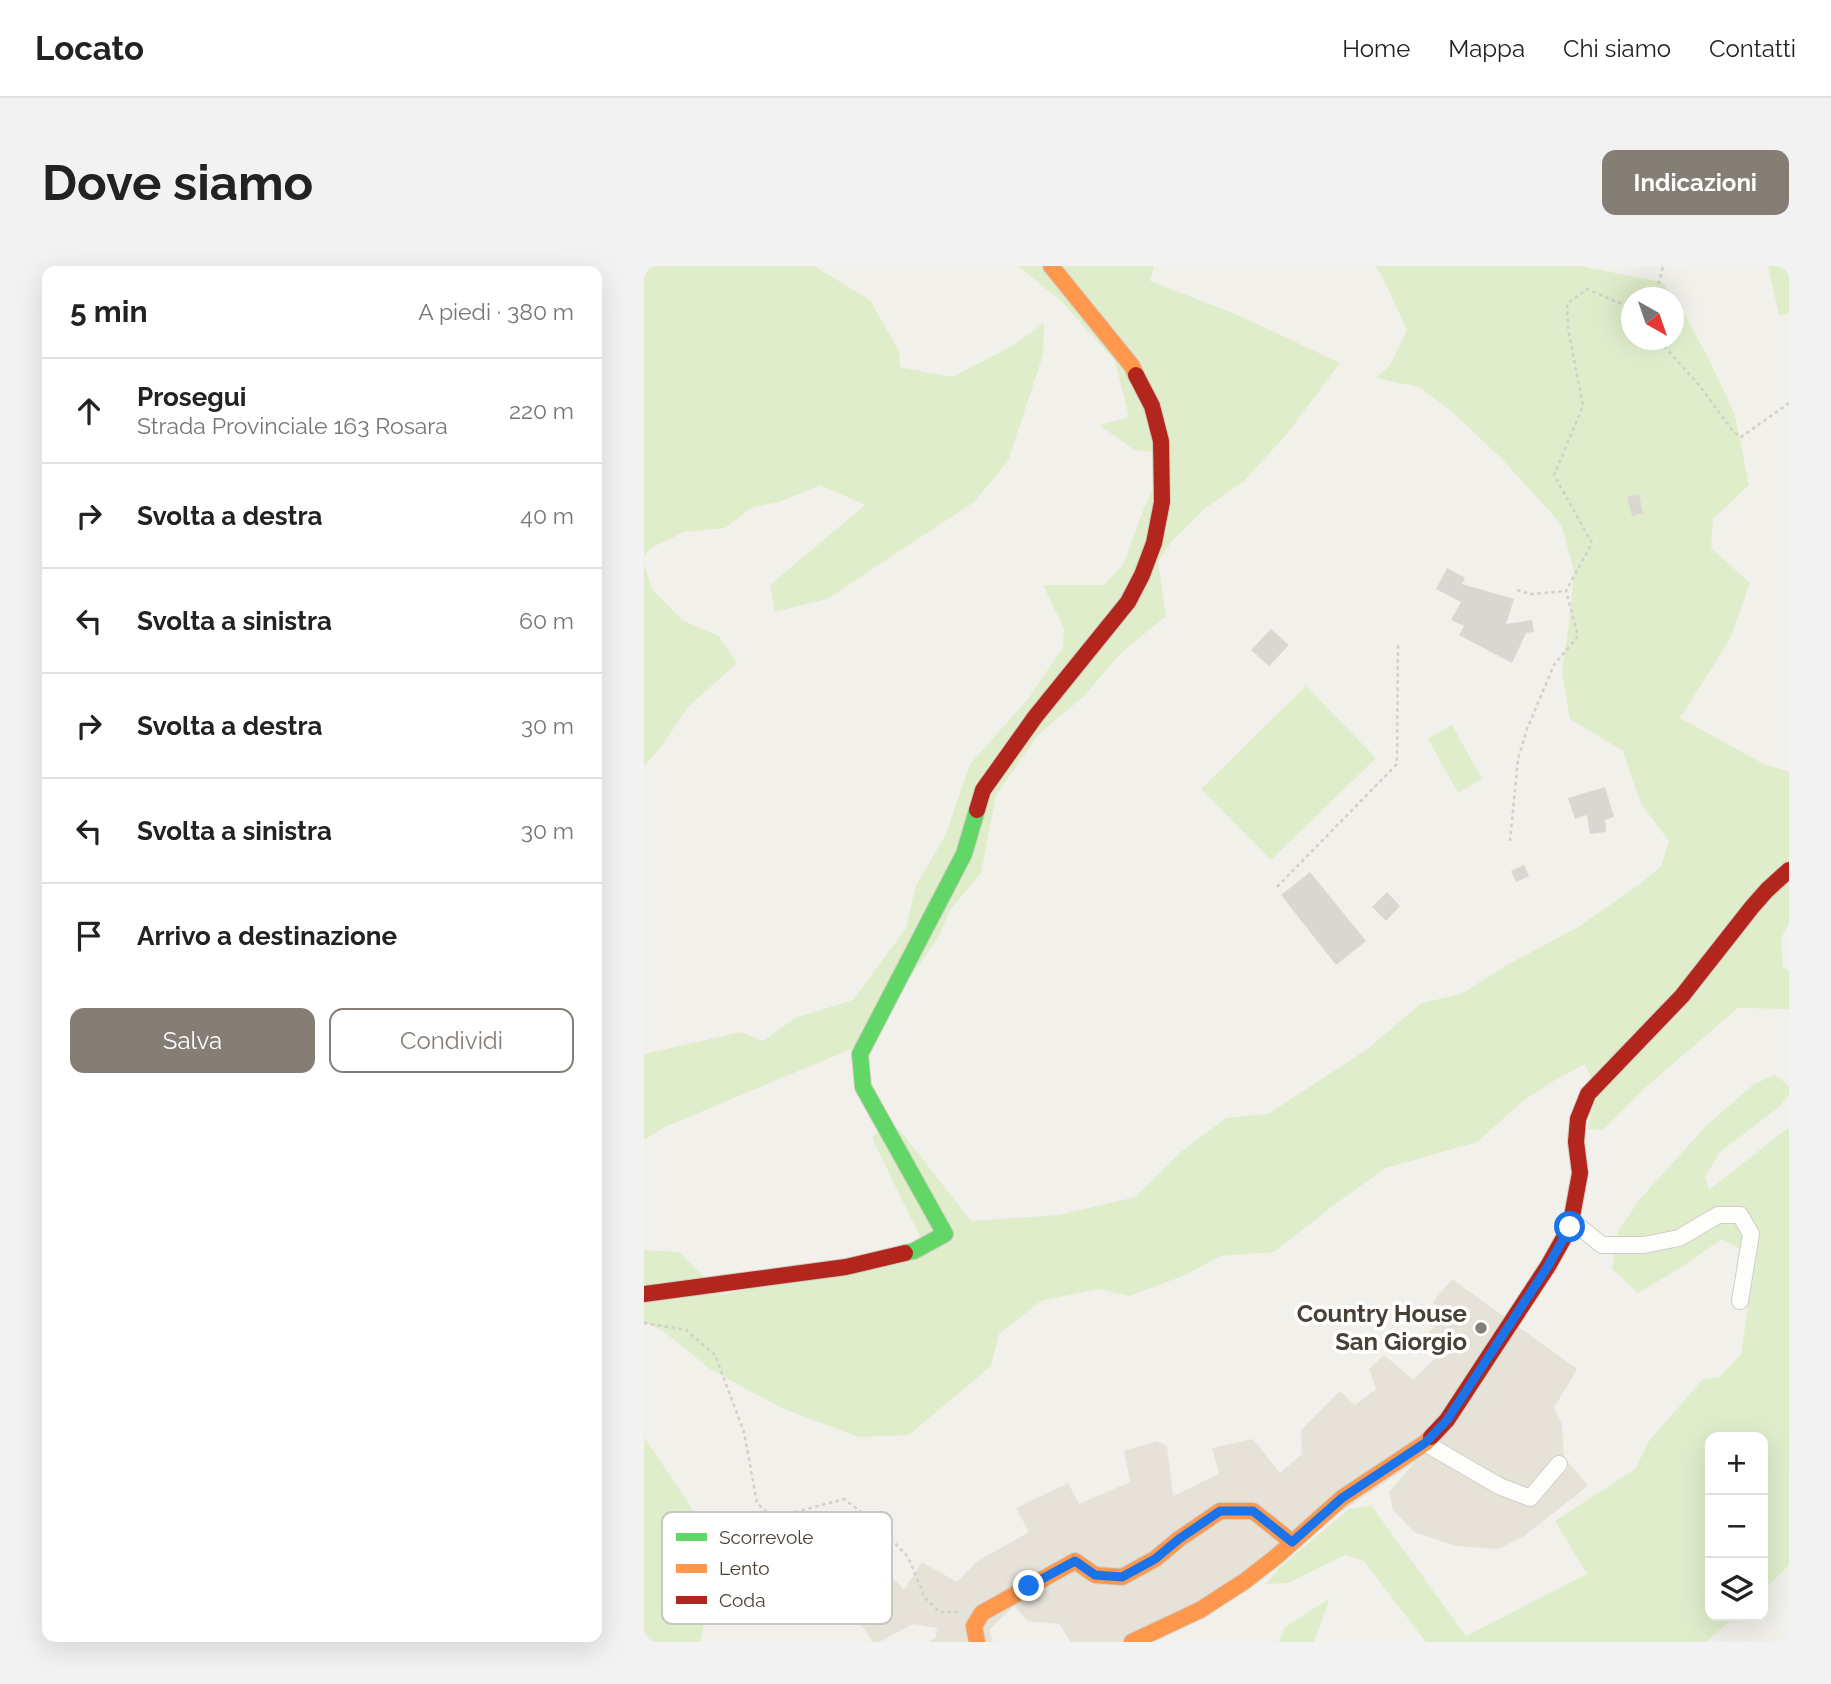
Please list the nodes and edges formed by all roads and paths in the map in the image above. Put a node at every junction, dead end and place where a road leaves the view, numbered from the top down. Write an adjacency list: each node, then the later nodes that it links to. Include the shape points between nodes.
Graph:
1 (1051, 266): 14 (street, via 1132,366 1152,406 1160,441 1162,502 1154,543 1128,602 983,790 964,854 860,1054 863,1087 945,1234 914,1251 846,1267)
2 (1663, 266): 3 (path)
3 (1658, 287)
4 (1621, 304): 8 (path, via 1587,289 1566,304 1583,406 1554,475 1592,543)
5 (1669, 350): 6 (path, via 1741,437)
6 (1789, 403)
7 (1517, 590): 8 (path, via 1531,594)
8 (1566, 591): 10 (path, via 1578,636 1554,665 1527,729 1518,759)
9 (1398, 643): 12 (path, via 1397,764)
10 (1510, 841)
11 (1789, 870): 13 (street, via 1767,890 1682,996 1588,1094 1578,1119 1580,1173)
12 (1277, 887)
13 (1572, 1221): 15 (street, via 1602,1245 1644,1245 1679,1238 1718,1215 1740,1215 1751,1234); 17 (street, via 1548,1266 1447,1420)
14 (644, 1294)
15 (1740, 1301)
16 (644, 1323): 19 (path, via 686,1331 715,1355 744,1432 757,1503)
17 (1425, 1443): 18 (street, via 1499,1486 1530,1498); 23 (street, via 1342,1498)
18 (1559, 1464)
19 (767, 1512)
20 (795, 1512): 21 (path, via 844,1499)
21 (861, 1512)
22 (892, 1540): 24 (path, via 908,1557 925,1598 940,1612)
23 (1292, 1542): 24 (street, via 1253,1511 1220,1511 1155,1559 1122,1577 1095,1575 1075,1561); 26 (street, via 1200,1610)
24 (982, 1613): 25 (street, via 974,1626)
25 (977, 1642)
26 (1132, 1642)

